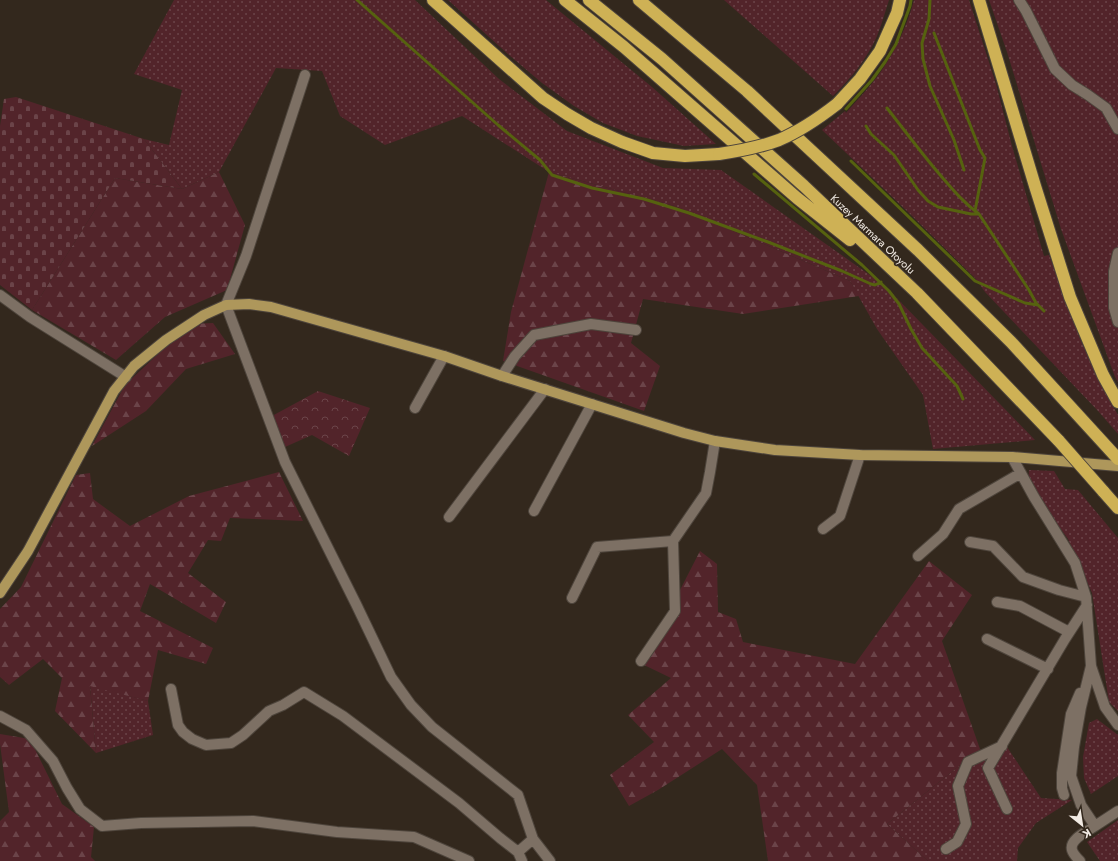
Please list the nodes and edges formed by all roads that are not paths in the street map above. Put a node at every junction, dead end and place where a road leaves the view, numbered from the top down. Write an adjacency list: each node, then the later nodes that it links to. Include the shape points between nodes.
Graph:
1 (433, 0): 5 (highway, bridge, via 543,98 567,114 622,142 653,152 685,156 749,149 779,140 819,118 837,104 860,79 880,51)
2 (565, 0): 11 (highway, via 624,47 797,198)
3 (589, 0): 11 (highway, Kuzey Marmara Otoyolu, via 662,59 804,186)
4 (639, 0): 26 (highway, Kuzey Marmara Otoyolu, via 747,91 918,250 1011,342)
5 (900, 0)
6 (979, 0): 20 (highway, via 1070,297 1103,375)
7 (1019, 0): 9 (street, via 1055,69 1072,85 1106,108)
8 (305, 75): 13 (street, via 246,256)
9 (1118, 128)
10 (1118, 253): 14 (street, via 1114,271 1114,308)
11 (917, 293): 29 (highway, Kuzey Marmara Otoyolu, bridge, via 1059,441)
12 (0, 295): 18 (street, via 30,317)
13 (226, 306): 16 (main road, via 248,304 272,307); 18 (main road, via 204,315 166,340 134,366); 53 (street, via 285,462 391,677 411,705 432,726 518,796)
14 (1118, 322)
15 (636, 330): 17 (street, via 591,324 534,335 515,356)
16 (444, 356): 17 (main road); 22 (street)
17 (502, 376): 19 (main road)
18 (126, 377): 36 (main road, via 114,392 28,551)
19 (545, 389): 21 (main road); 31 (street)
20 (1118, 402)
21 (592, 404): 23 (main road); 30 (street)
22 (414, 408)
23 (715, 441): 24 (main road, via 775,450); 33 (street, via 706,493)
24 (860, 455): 25 (main road); 32 (street, via 840,516)
25 (1012, 456): 27 (main road); 28 (street)
26 (1118, 459)
27 (1118, 466)
28 (1021, 473): 35 (street, via 959,509 943,534); 38 (street, via 1075,563)
29 (1118, 508)
30 (534, 511)
31 (449, 517)
32 (823, 529)
33 (673, 541): 37 (street, via 597,547); 42 (street, via 675,611)
34 (970, 542): 38 (street, via 993,546 1023,578)
35 (918, 556)
36 (0, 593)
37 (572, 598)
38 (1087, 601): 40 (street); 43 (street)
39 (997, 602): 40 (street, via 1020,606)
40 (1069, 632): 44 (street)
41 (987, 639): 44 (street)
42 (640, 661)
43 (1091, 666): 47 (street, via 1105,706); 49 (street, via 1071,714 1062,773); 52 (street, via 1081,707 1071,776 1081,805)
44 (1048, 669): 48 (street)
45 (171, 689): 55 (street, via 178,725 187,735 206,745 230,743 243,735 269,711 304,692 343,716 459,802)
46 (0, 716): 56 (street, via 26,730 53,761 80,809 102,826 253,821 337,832 414,837)
47 (1118, 725)
48 (1002, 746): 50 (street, via 988,768); 54 (street, via 968,762 958,786 966,824 957,842)
49 (1064, 794)
50 (1007, 809)
51 (1118, 812): 52 (street)
52 (1095, 826): 58 (street, via 1075,839 1072,844 1072,851)
53 (533, 839): 55 (street); 57 (street)
54 (946, 849)
55 (520, 857)
56 (469, 861)
57 (550, 861)
58 (1080, 861)

